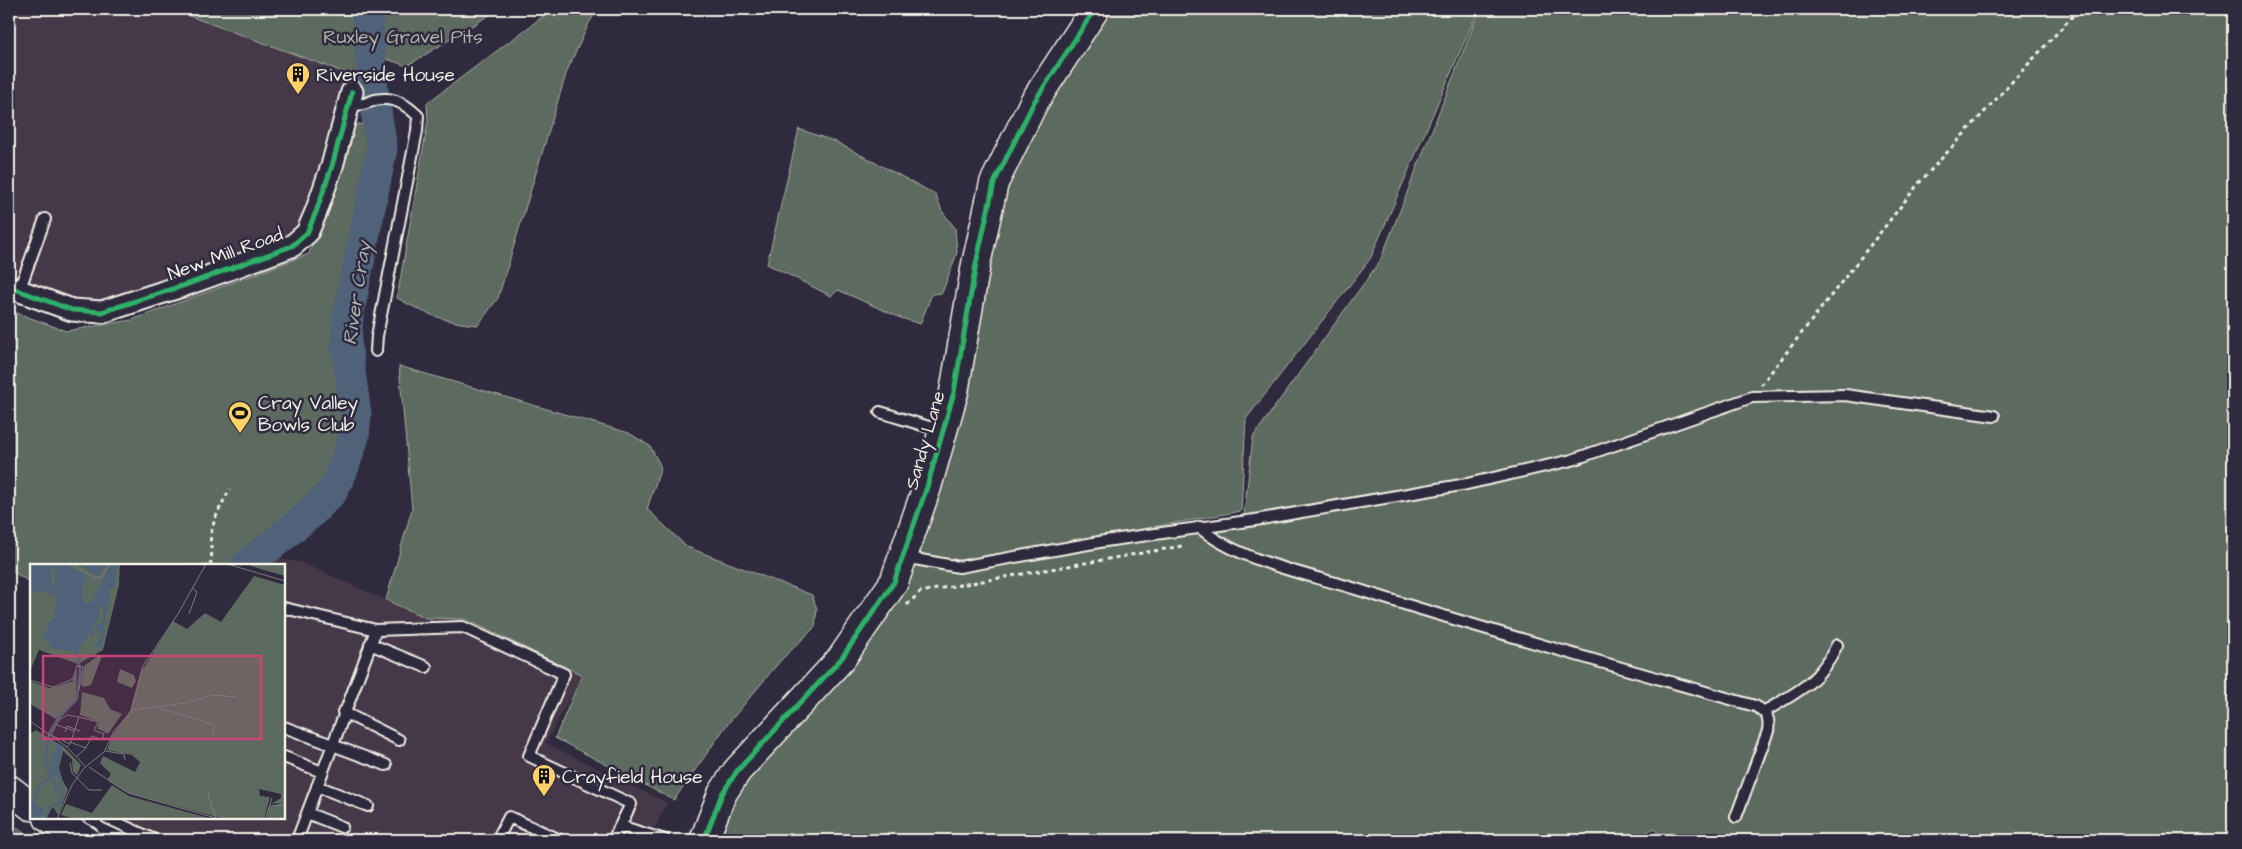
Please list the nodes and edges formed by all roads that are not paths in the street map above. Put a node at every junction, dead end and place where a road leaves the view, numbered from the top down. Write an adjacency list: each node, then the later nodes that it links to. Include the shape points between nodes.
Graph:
1 (1095, 9): 8 (street, Sandy Lane, via 1034,102 994,183 954,392)
2 (354, 101): 4 (street, New Mill Road, via 313,219 307,233 292,246 102,312 72,310); 5 (lane, via 396,100 418,116)
3 (45, 219): 4 (lane)
4 (14, 289)
5 (376, 352)
6 (880, 412): 8 (lane)
7 (1994, 416): 9 (lane, via 1846,396 1752,397 1572,460 1467,484)
8 (943, 431): 10 (street, Sandy Lane)
9 (1199, 528): 10 (lane, via 959,566); 16 (lane, via 1214,540 1251,557)
10 (903, 557): 41 (street, Sandy Lane, via 894,582 841,659 737,770 722,794)
11 (285, 608): 12 (lane)
12 (376, 630): 13 (lane); 32 (lane, via 463,627 564,674 529,756 631,804)
13 (370, 644): 15 (lane); 17 (lane)
14 (1837, 645): 16 (lane, via 1828,663 1804,689)
15 (426, 667)
16 (1765, 711): 29 (lane, via 1770,721 1768,731)
17 (343, 712): 19 (lane); 20 (lane)
18 (285, 726): 20 (lane)
19 (399, 740)
20 (332, 745): 22 (lane); 23 (lane)
21 (286, 758): 23 (lane)
22 (386, 765)
23 (322, 772): 24 (lane)
24 (317, 786): 27 (lane); 28 (lane)
25 (9, 789): 26 (street)
26 (30, 805)
27 (368, 806)
28 (307, 813): 33 (lane); 36 (lane)
29 (1736, 817)
30 (109, 819): 35 (lane)
31 (52, 821): 34 (street)
32 (620, 826): 39 (lane); 40 (lane)
33 (342, 827)
34 (83, 839)
35 (155, 840)
36 (297, 840)
37 (497, 840): 38 (lane, via 508,817)
38 (560, 840)
39 (613, 840)
40 (665, 840)
41 (704, 840)

